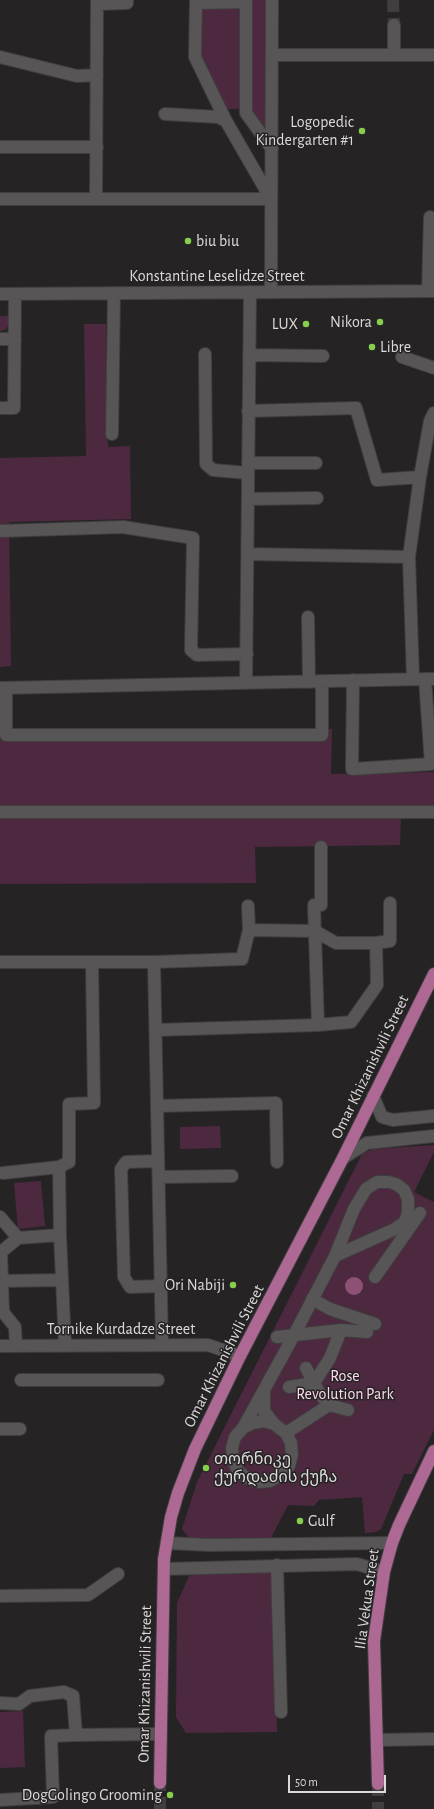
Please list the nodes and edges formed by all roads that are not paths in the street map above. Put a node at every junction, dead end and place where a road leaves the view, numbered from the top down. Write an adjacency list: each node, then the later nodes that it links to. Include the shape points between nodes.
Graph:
1 (127, 0): 4 (street, via 127,3)
2 (272, 0): 7 (street)
3 (246, 1): 5 (street); 16 (street, via 246,113)
4 (97, 2): 11 (street)
5 (196, 2): 13 (street, via 195,57)
6 (394, 25): 8 (street)
7 (272, 55): 8 (street); 16 (street)
8 (394, 55): 9 (street)
9 (434, 55)
10 (0, 57): 11 (street, via 77,76)
11 (97, 76): 15 (street)
12 (165, 114): 13 (street, via 218,117)
13 (226, 121): 19 (street)
14 (0, 147): 15 (street)
15 (97, 147): 18 (street)
16 (272, 149): 19 (street)
17 (0, 199): 18 (street)
18 (96, 199): 19 (street)
19 (271, 199): 23 (street)
20 (430, 217): 21 (street)
21 (431, 291): 23 (street, Konstantine Leselidze Street)
22 (250, 292): 23 (street, Konstantine Leselidze Street); 24 (street, Konstantine Leselidze Street); 30 (street)
23 (271, 292)
24 (114, 293): 26 (street, Konstantine Leselidze Street); 37 (street)
25 (0, 294): 26 (street, Konstantine Leselidze Street)
26 (15, 294): 28 (street)
27 (0, 339): 28 (street)
28 (14, 339): 34 (street, via 14,408)
29 (205, 354): 39 (street, via 206,464 213,470)
30 (249, 355): 31 (street); 35 (street)
31 (323, 356)
32 (402, 357): 33 (street)
33 (434, 368)
34 (0, 408)
35 (248, 412): 39 (street); 40 (street, via 356,408 377,480)
36 (434, 413): 40 (street, via 430,420)
37 (112, 434)
38 (316, 463): 39 (street)
39 (248, 468): 42 (street)
40 (420, 477): 45 (street)
41 (317, 498): 42 (street)
42 (248, 499): 44 (street)
43 (0, 531): 47 (street, via 124,527 193,538 191,650 197,655)
44 (248, 554): 45 (street); 47 (street)
45 (409, 557): 48 (street)
46 (308, 617): 51 (street)
47 (247, 654): 52 (street)
48 (424, 679): 49 (street); 49 (street, via 431,764 352,769)
49 (353, 680): 50 (street)
50 (322, 681): 51 (street); 53 (street, via 322,735 6,735)
51 (308, 682): 52 (street)
52 (246, 683): 53 (street)
53 (3, 688)
54 (0, 812): 55 (street)
55 (434, 812)
56 (321, 847): 60 (street)
57 (390, 903): 61 (street, via 390,941)
58 (248, 906): 59 (street)
59 (249, 930): 60 (street); 64 (street, via 242,959)
60 (314, 930): 61 (street, via 336,943); 66 (street)
61 (376, 943): 66 (street, via 377,985 351,1022)
62 (0, 962): 63 (street)
63 (92, 962): 64 (street); 75 (street, via 94,1103 70,1104 69,1162)
64 (154, 962): 67 (street)
65 (433, 978): 68 (main road, Omar Khizanishvili Street)
66 (318, 1025): 67 (street)
67 (156, 1030): 69 (street)
68 (373, 1096): 70 (street, via 382,1117 393,1120); 72 (main road, Omar Khizanishvili Street)
69 (157, 1106): 73 (street); 74 (street, via 276,1103)
70 (434, 1116)
71 (434, 1136): 72 (street, via 367,1143)
72 (343, 1158): 96 (main road, Omar Khizanishvili Street)
73 (158, 1161): 78 (street); 87 (street, via 126,1162 121,1169 124,1277 130,1286)
74 (277, 1162)
75 (59, 1167): 76 (street); 81 (street)
76 (3, 1172)
77 (232, 1176): 78 (street)
78 (159, 1177): 87 (street)
79 (420, 1213): 84 (street)
80 (0, 1218): 82 (street)
81 (60, 1235): 82 (street); 85 (street)
82 (18, 1238): 86 (street, via 1,1252)
83 (335, 1256): 83 (street, via 405,1222 408,1199 404,1190 388,1182 377,1182 366,1189 354,1209); 88 (street)
84 (375, 1277)
85 (62, 1280): 86 (street); 92 (street)
86 (2, 1281): 95 (street, via 3,1312 15,1327)
87 (161, 1286): 93 (street)
88 (312, 1299): 89 (street, via 330,1309 349,1312 371,1328); 90 (street)
89 (341, 1330): 90 (street); 100 (street, via 330,1358)
90 (293, 1337): 91 (street); 101 (street)
91 (277, 1338)
92 (65, 1345): 93 (street, Tornike Kurdadze Street); 95 (street, Tornike Kurdadze Street)
93 (162, 1345): 96 (street, Tornike Kurdadze Street, via 208,1345)
94 (0, 1346): 95 (street, Tornike Kurdadze Street)
95 (16, 1346)
96 (240, 1356): 111 (main road, Omar Khizanishvili Street, via 195,1449 178,1493)
97 (306, 1368): 100 (street)
98 (21, 1380): 99 (street)
99 (158, 1380)
100 (314, 1383): 102 (street); 103 (street)
101 (265, 1387): 105 (street, via 264,1411); 106 (street)
102 (289, 1387)
103 (329, 1405): 104 (street); 109 (street)
104 (348, 1410)
105 (274, 1424): 106 (street, via 264,1421); 109 (street)
106 (243, 1428): 109 (street, via 232,1448 233,1460 238,1471 247,1478 259,1482 276,1478 289,1466 292,1449)
107 (0, 1429): 108 (street)
108 (20, 1429)
109 (286, 1433)
110 (434, 1451): 112 (main road, Ilia Vekua Street)
111 (167, 1543): 112 (street); 114 (main road, Omar Khizanishvili Street)
112 (392, 1543): 115 (main road, Ilia Vekua Street)
113 (277, 1565): 114 (street); 115 (street, via 357,1564); 119 (street)
114 (164, 1569): 120 (main road, Omar Khizanishvili Street)
115 (384, 1572): 123 (main road, Ilia Vekua Street, via 374,1640)
116 (118, 1574): 117 (street, via 88,1595)
117 (0, 1596)
118 (0, 1703): 121 (street, via 19,1704 30,1696 64,1692 73,1696)
119 (281, 1712)
120 (160, 1734): 121 (street); 124 (main road, Omar Khizanishvili Street)
121 (76, 1735): 126 (street, via 51,1736 53,1797)
122 (434, 1739): 123 (street)
123 (378, 1740): 125 (main road, Ilia Vekua Street)
124 (160, 1783)
125 (378, 1784)
126 (0, 1800)

